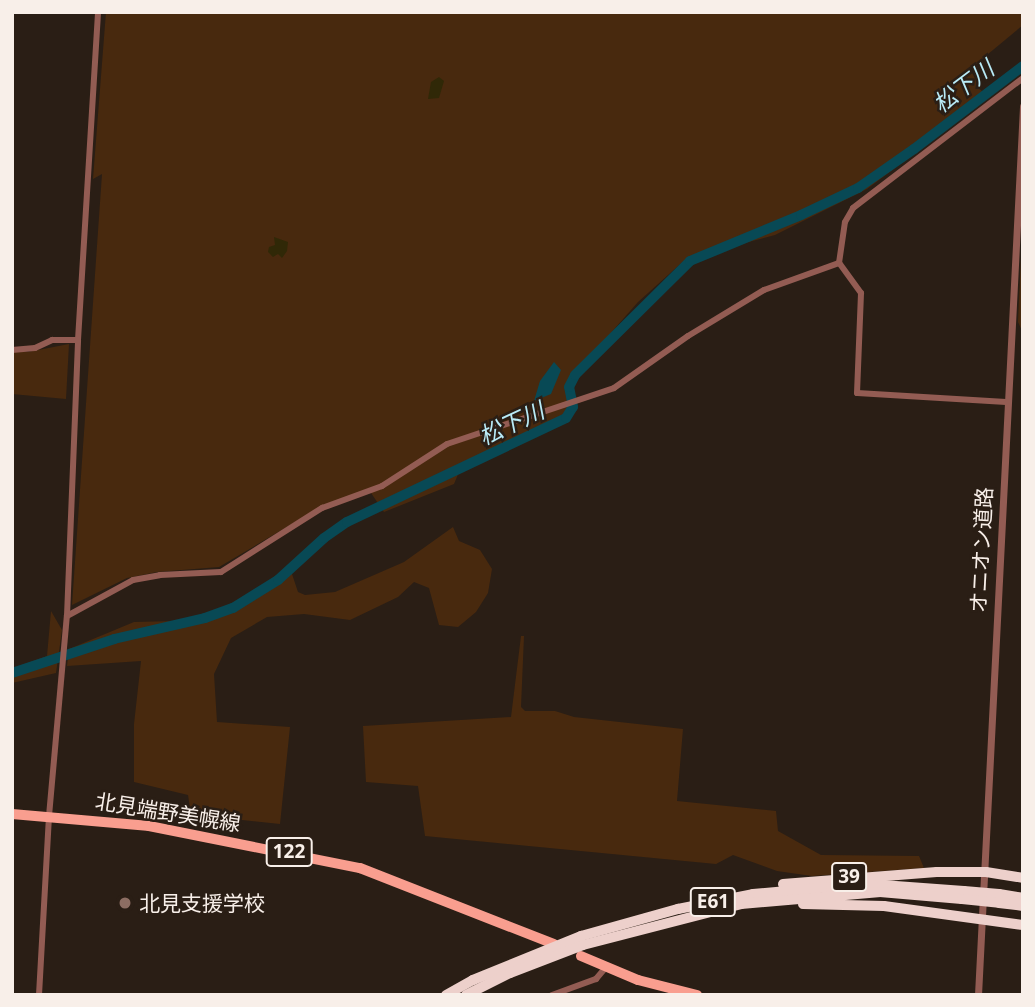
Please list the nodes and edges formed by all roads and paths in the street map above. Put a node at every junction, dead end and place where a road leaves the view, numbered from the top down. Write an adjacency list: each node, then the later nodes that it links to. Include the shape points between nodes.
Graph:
1 (98, 12): 5 (street)
2 (1023, 78): 4 (street, via 853,208 845,222)
3 (1023, 106): 7 (street, オニオン道路)
4 (839, 263): 7 (street, via 861,293 857,393); 8 (street, via 764,290 614,388 447,444 382,486 322,508 221,572 133,580)
5 (78, 340): 6 (street); 8 (street)
6 (12, 350)
7 (1006, 402): 11 (street, オニオン道路)
8 (67, 616): 10 (street)
9 (12, 814): 10 (main road, 北見端野美幌線 / 122)
10 (49, 816): 21 (main road, 北見端野美幌線 / 122, via 149,825 360,868); 24 (street)
11 (986, 872): 12 (highway, 39); 18 (highway, 39, via 893,873 808,881 752,889); 19 (street, オニオン道路)
12 (1023, 878)
13 (963, 895): 14 (highway, E61, bridge); 16 (highway, E61, via 880,892); 18 (highway, E61, via 882,885 831,887 753,894)
14 (999, 898): 15 (highway, E61); 17 (highway, E61)
15 (1023, 898)
16 (741, 904): 19 (highway, 39, via 884,906); 26 (highway, E61, via 583,944)
17 (1023, 906)
18 (678, 909): 25 (highway, E61, via 581,936)
19 (983, 922): 20 (highway, 39); 29 (street, オニオン道路)
20 (1023, 925)
21 (554, 944)
22 (581, 956): 23 (main road)
23 (606, 967): 27 (street, via 597,979); 28 (main road)
24 (39, 995)
25 (446, 995)
26 (466, 995)
27 (552, 995)
28 (697, 995)
29 (978, 995)

